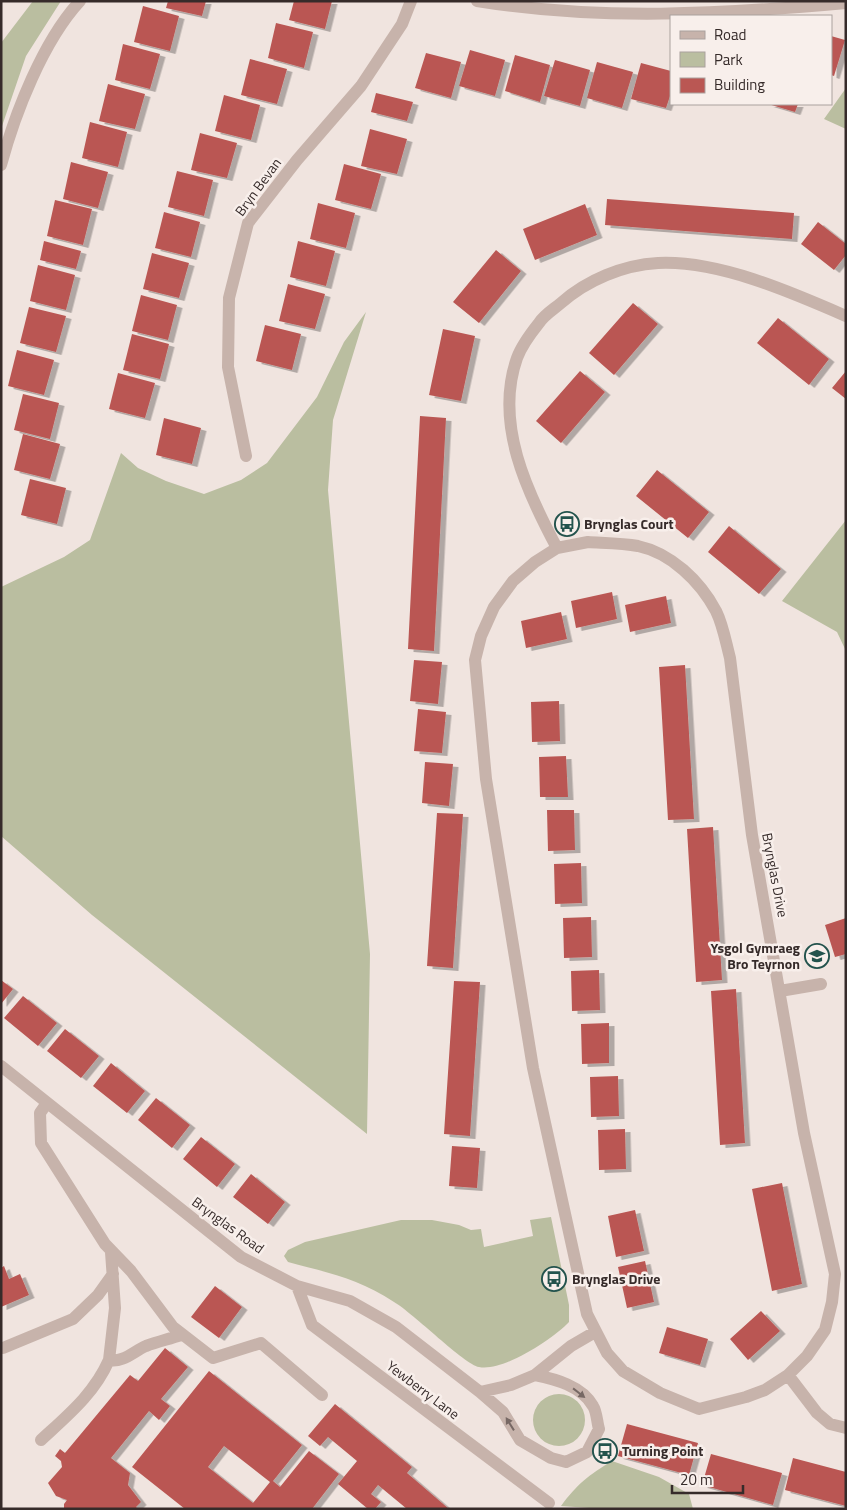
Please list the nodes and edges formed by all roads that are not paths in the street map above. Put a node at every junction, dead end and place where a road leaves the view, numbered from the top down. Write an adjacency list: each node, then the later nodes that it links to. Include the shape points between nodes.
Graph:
1 (80, 1): 5 (street, via 40,60)
2 (411, 1): 7 (street, Bryn Bevan, via 402,24 360,86 296,160 248,224 229,298 228,367)
3 (477, 1): 4 (street, via 551,11 661,15)
4 (846, 2)
5 (1, 165)
6 (846, 316): 8 (street, via 735,272 697,266 658,263 613,272 572,293 540,321 517,357 508,396 511,437 537,511)
7 (246, 456)
8 (557, 548): 10 (street, Brynglas Drive, via 588,542 639,546 683,568 716,611 730,658 752,835); 16 (street, Brynglas Drive, via 512,581 480,636 475,660 486,779 533,1068 586,1314)
9 (821, 984): 10 (street)
10 (780, 991): 21 (street, Brynglas Drive, via 804,1133 835,1274 825,1330 808,1356)
11 (1, 1066): 12 (street, Brynglas Road)
12 (47, 1103): 13 (street, via 40,1114 41,1143); 15 (street, Brynglas Road, via 241,1257)
13 (111, 1252): 14 (street); 17 (street, via 131,1271)
14 (113, 1274): 18 (street, via 98,1295 73,1319); 19 (street, via 114,1308)
15 (297, 1286): 22 (street, Brynglas Road, via 350,1301 396,1327); 26 (street, Yewberry Lane, via 312,1325)
16 (595, 1332): 20 (street, via 571,1346); 21 (street, Brynglas Drive, via 607,1354 622,1371 660,1393 699,1409 765,1390)
17 (181, 1335): 19 (street, via 146,1346 124,1358); 23 (street, via 213,1358 261,1343)
18 (3, 1348)
19 (109, 1360): 25 (street, via 102,1376 81,1404)
20 (535, 1375): 22 (street); 22 (street, Brynglas Road, one-way to 22, via 558,1380 581,1393 593,1406 599,1430 587,1452 566,1462 551,1458 520,1440 503,1412)
21 (788, 1376): 24 (street, via 817,1413 830,1424)
22 (480, 1392)
23 (322, 1395)
24 (846, 1428)
25 (41, 1440)
26 (549, 1503)

